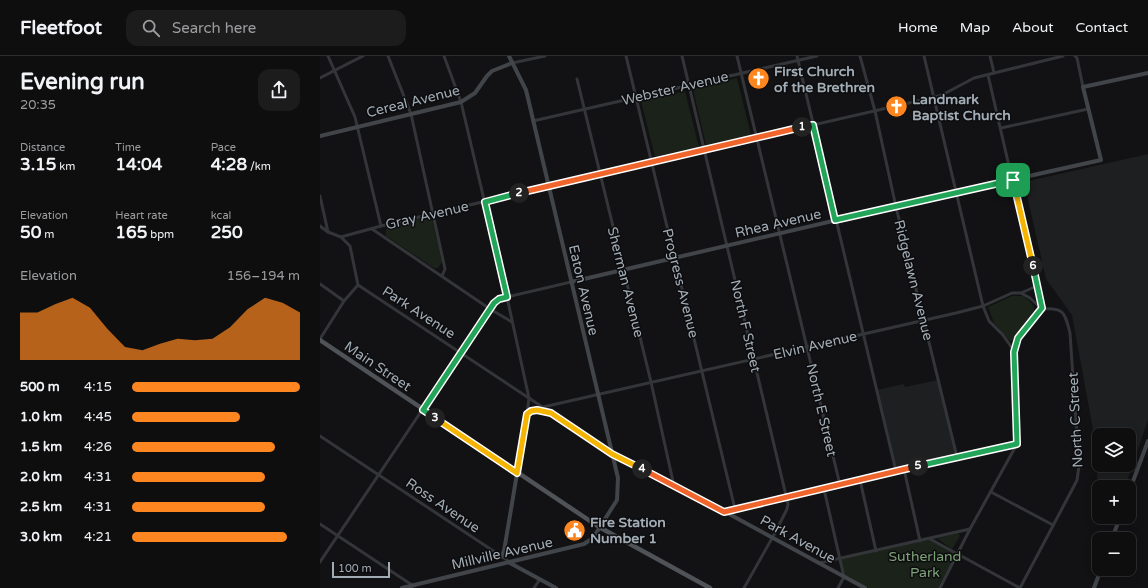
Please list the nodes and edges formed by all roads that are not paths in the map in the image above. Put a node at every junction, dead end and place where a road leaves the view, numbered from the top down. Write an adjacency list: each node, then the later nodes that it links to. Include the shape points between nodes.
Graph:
1 (328, 56): 19 (street)
2 (363, 56): 19 (street)
3 (388, 56): 34 (street)
4 (444, 56): 30 (street)
5 (508, 56): 18 (main road, Eaton Avenue)
6 (545, 56): 18 (street, Cereal Avenue)
7 (626, 56): 28 (street, Progress Avenue)
8 (682, 56): 26 (street, North F Street)
9 (737, 56): 20 (street, North E Street)
10 (796, 56): 17 (street)
11 (818, 56): 17 (street, Webster Avenue)
12 (860, 56): 33 (street, Ridgelawn Avenue)
13 (924, 56): 29 (street)
14 (990, 56): 21 (street)
15 (1063, 56): 21 (street, Gray Avenue)
16 (1075, 56): 27 (street)
17 (798, 60): 20 (street, Webster Avenue); 36 (street)
18 (512, 63): 30 (main road, Cereal Avenue, via 492,71 475,93); 35 (main road, Eaton Avenue, via 526,90)
19 (335, 70): 24 (street); 37 (street)
20 (741, 73): 26 (street, Webster Avenue); 40 (street, North E Street)
21 (994, 73): 23 (street, Gray Avenue)
22 (1148, 73): 27 (main road)
23 (988, 75): 29 (street, Gray Avenue, via 974,78); 38 (street)
24 (320, 78)
25 (577, 78): 32 (street, Sherman Avenue)
26 (689, 86): 28 (street, Webster Avenue); 41 (street, North F Street)
27 (1083, 87): 31 (main road)
28 (637, 98): 32 (street, Webster Avenue); 42 (street, Progress Avenue)
29 (935, 98): 33 (street, Gray Avenue); 46 (street)
30 (461, 102): 34 (main road, Cereal Avenue); 48 (street)
31 (1088, 109): 38 (street); 44 (main road, Rhea Avenue, via 1101,160)
32 (585, 110): 35 (street, Webster Avenue); 43 (street, Sherman Avenue)
33 (875, 111): 36 (street, Gray Avenue); 49 (street, Ridgelawn Avenue)
34 (411, 114): 37 (main road, Cereal Avenue); 50 (street)
35 (533, 121): 45 (main road, Eaton Avenue)
36 (813, 125): 40 (street, Gray Avenue); 51 (street)
37 (358, 126): 39 (main road, Cereal Avenue); 53 (street)
38 (1002, 128): 44 (street)
39 (320, 136)
40 (756, 138): 41 (street, Gray Avenue); 56 (street, North E Street)
41 (704, 150): 42 (street, Gray Avenue); 58 (street, North F Street)
42 (652, 162): 43 (street, Gray Avenue); 59 (street, Progress Avenue)
43 (600, 174): 45 (street, Gray Avenue); 60 (street, Sherman Avenue)
44 (1013, 180): 46 (main road, Rhea Avenue); 65 (street)
45 (548, 186): 48 (street, Gray Avenue); 62 (main road, Eaton Avenue)
46 (957, 192): 49 (main road, Rhea Avenue); 69 (street)
47 (320, 196): 55 (street)
48 (485, 202): 50 (street, Gray Avenue); 67 (street)
49 (896, 207): 51 (main road, Rhea Avenue); 72 (street, Ridgelawn Avenue)
50 (433, 214): 53 (street, Gray Avenue); 61 (street, via 444,268)
51 (835, 220): 56 (main road, Rhea Avenue); 74 (street)
52 (320, 226): 55 (street)
53 (381, 226): 54 (street, Gray Avenue)
54 (372, 229): 57 (street, Gray Avenue); 61 (street)
55 (328, 232): 57 (street)
56 (779, 233): 58 (main road, Rhea Avenue); 76 (street, North E Street)
57 (341, 237): 64 (street, via 350,246)
58 (726, 246): 59 (main road, Rhea Avenue); 79 (street, North F Street)
59 (674, 258): 60 (main road, Rhea Avenue); 80 (street, Progress Avenue)
60 (623, 270): 62 (main road, Rhea Avenue); 81 (street, Sherman Avenue)
61 (442, 276): 71 (street)
62 (571, 282): 67 (street, Rhea Avenue); 82 (main road, Eaton Avenue)
63 (320, 284): 68 (street)
64 (358, 285): 68 (street); 78 (street, Park Avenue)
65 (1037, 286): 66 (street, Elvin Avenue); 70 (street)
66 (1020, 293): 69 (street, Elvin Avenue, via 1012,293); 70 (street, North C Street)
67 (507, 297): 71 (street, via 499,299); 73 (street)
68 (344, 300): 75 (street)
69 (983, 306): 72 (street, Elvin Avenue); 77 (street, via 989,321 1003,335)
70 (1042, 308): 77 (street, via 1018,338); 107 (street, North C Street, via 1053,308 1063,312 1070,333 1079,466 1077,480)
71 (490, 309): 73 (street); 78 (street)
72 (924, 319): 74 (street, Elvin Avenue); 92 (street, Ridgelawn Avenue)
73 (512, 322): 83 (street)
74 (864, 334): 76 (street, Elvin Avenue); 94 (street)
75 (320, 339): 85 (main road, Main Street)
76 (807, 347): 79 (street, Elvin Avenue); 99 (street, North E Street)
77 (1014, 352): 90 (street)
78 (461, 353): 83 (street, Park Avenue); 85 (street)
79 (753, 359): 80 (street, Elvin Avenue); 103 (street, North F Street)
80 (702, 371): 81 (street, Elvin Avenue); 104 (street, Progress Avenue)
81 (651, 382): 82 (street, Elvin Avenue); 100 (street, Sherman Avenue)
82 (598, 394): 84 (street, Elvin Avenue); 91 (main road, Eaton Avenue)
83 (529, 398): 84 (street, Park Avenue); 87 (street)
84 (543, 408): 86 (street, Park Avenue)
85 (423, 410): 95 (main road, Main Street); 96 (street)
86 (551, 413): 87 (main road, via 537,410); 91 (main road, Park Avenue)
87 (527, 414): 95 (main road)
88 (320, 436): 96 (street, Ross Avenue)
89 (1148, 441): 98 (main road)
90 (1017, 444): 92 (street); 102 (street)
91 (612, 454): 100 (main road, Park Avenue); 108 (main road, Eaton Avenue, via 618,478 618,497)
92 (957, 457): 93 (street)
93 (904, 469): 94 (street); 113 (street)
94 (896, 471): 97 (street)
95 (517, 473): 108 (main road, Main Street); 116 (main road)
96 (378, 475): 110 (street); 116 (street, Ross Avenue)
97 (860, 480): 99 (street); 114 (street)
98 (1133, 480)
99 (840, 485): 101 (street)
100 (674, 486): 105 (main road, Park Avenue)
101 (824, 489): 103 (street); 117 (street)
102 (991, 492): 107 (street); 109 (street)
103 (787, 497): 104 (street); 111 (street, North F Street, via 787,509)
104 (735, 509): 105 (street)
105 (724, 512): 111 (main road, Park Avenue)
106 (320, 524): 110 (street)
107 (1053, 525): 133 (street, North C Street)
108 (599, 527): 119 (main road, Millville Avenue, via 593,538 584,544); 128 (main road, Main Street)
109 (970, 529): 112 (street); 115 (street)
110 (338, 536): 118 (street); 124 (street)
111 (772, 537): 120 (main road, Park Avenue); 129 (street, North F Street)
112 (929, 539): 113 (street); 115 (street)
113 (920, 541): 114 (street)
114 (876, 551): 117 (street)
115 (957, 553): 132 (street); 133 (street)
116 (501, 557): 119 (street, Ross Avenue)
117 (840, 558): 120 (street); 122 (street)
118 (320, 562)
119 (510, 562): 123 (main road, Ross Avenue); 124 (main road, Millville Avenue)
120 (819, 563): 122 (main road, Park Avenue)
121 (1098, 576): 134 (main road)
122 (844, 577): 130 (street); 131 (main road, Park Avenue)
123 (540, 579): 126 (street); 127 (main road, Ross Avenue)
124 (413, 587): 125 (main road, Millville Avenue)
125 (402, 588)
126 (534, 588)
127 (556, 588)
128 (710, 588)
129 (744, 588)
130 (838, 588)
131 (865, 588)
132 (940, 588)
133 (1020, 588)
134 (1094, 588)

